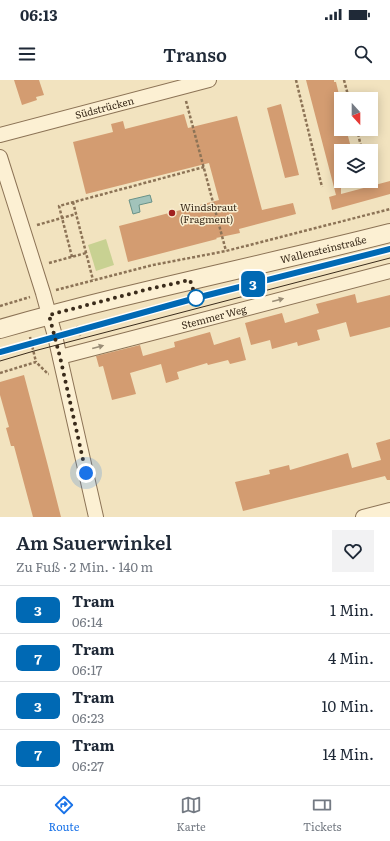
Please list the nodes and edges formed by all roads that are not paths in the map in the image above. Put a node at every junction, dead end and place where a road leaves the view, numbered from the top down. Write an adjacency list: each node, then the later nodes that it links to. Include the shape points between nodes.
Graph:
1 (209, 80): 2 (street, Südstrücken)
2 (0, 135)
3 (0, 157): 6 (street)
4 (390, 233): 6 (street, Wallensteinstraße)
5 (390, 271): 8 (street, Stemmer Weg, one-way to 5)
6 (49, 315): 7 (street, Wallensteinstraße); 8 (street)
7 (0, 329)
8 (62, 364): 10 (street)
9 (390, 510): 11 (street)
10 (96, 517)
11 (363, 517)

